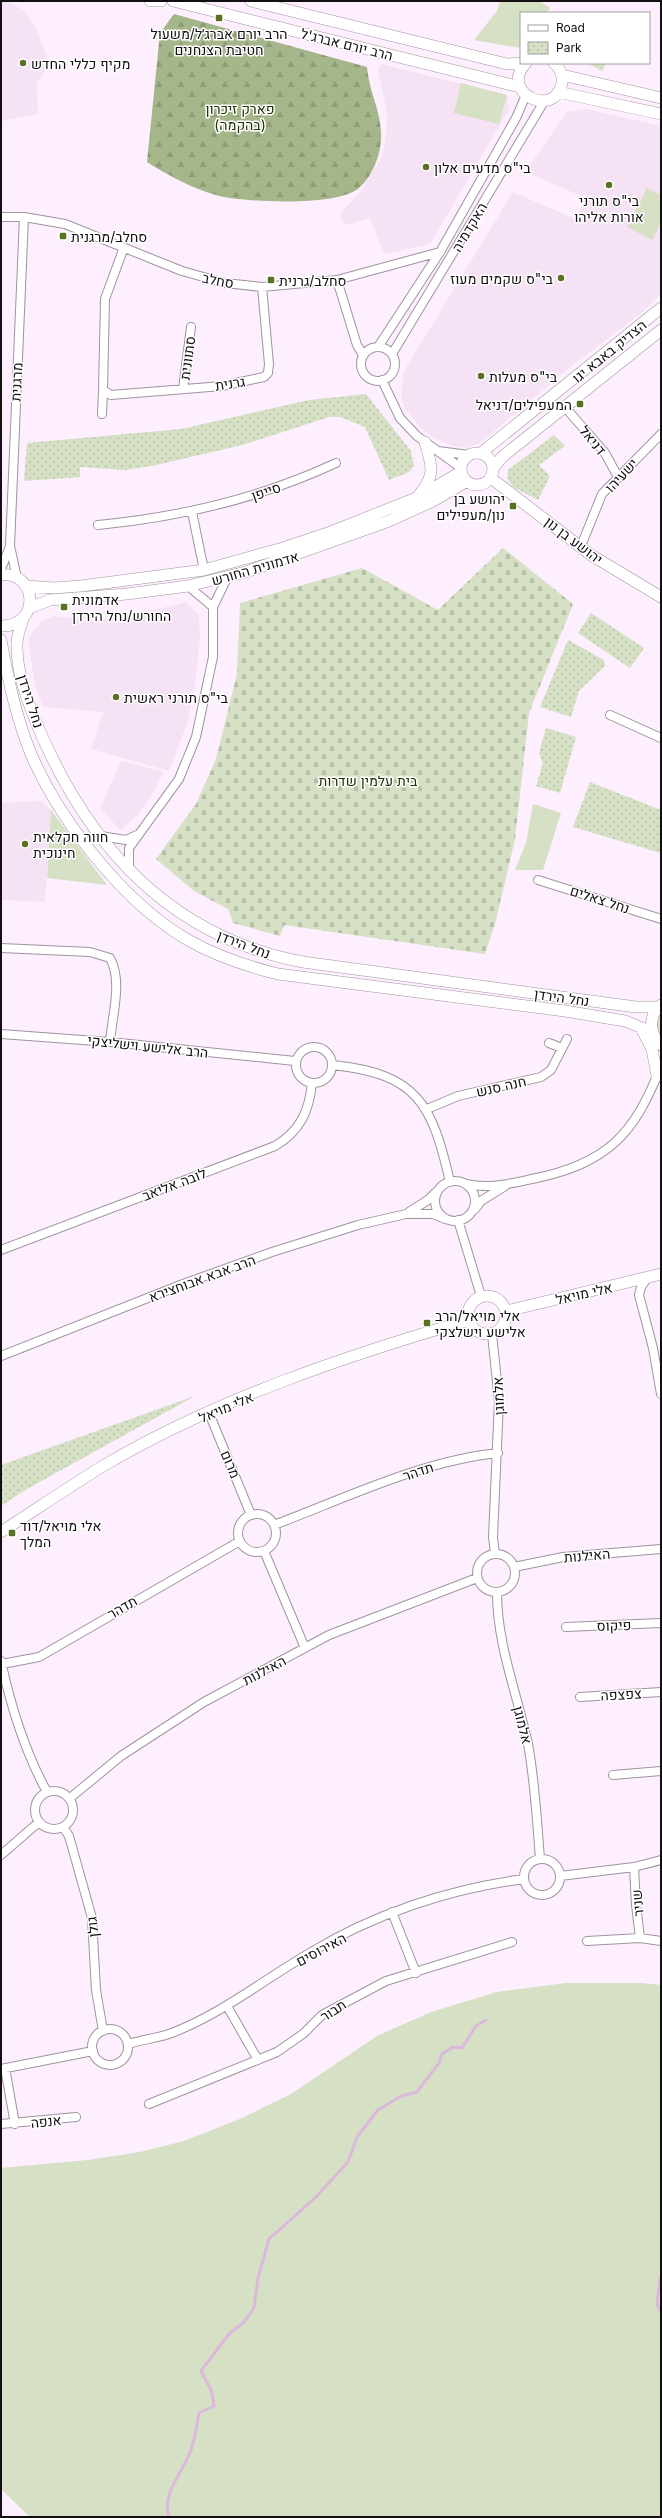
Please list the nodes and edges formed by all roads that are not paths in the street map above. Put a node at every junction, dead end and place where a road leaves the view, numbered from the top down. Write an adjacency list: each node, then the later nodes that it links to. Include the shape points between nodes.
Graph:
1 (150, 1): 2 (main road)
2 (161, 1)
3 (173, 1): 9 (main road, הרב יורם אברג'ל)
4 (251, 1): 5 (main road, הרב יורם אברג'ל, via 507,64)
5 (520, 63)
6 (524, 64): 9 (main road, via 520,73)
7 (555, 64): 8 (main road)
8 (562, 75): 10 (main road, via 562,84); 11 (main road)
9 (523, 91): 12 (main road, הרב יורם אברג'ל, via 534,100); 17 (street, האקדמיה, via 516,118)
10 (558, 92): 12 (main road); 13 (main road)
11 (661, 98)
12 (545, 100): 24 (street, האקדמיה)
13 (661, 114)
14 (1, 217): 15 (street, סחלב)
15 (24, 217): 16 (street, סחלב, via 65,224); 43 (street, מרגנית)
16 (123, 250): 19 (street, סחלב, via 225,283); 28 (street, via 105,299)
17 (440, 252): 18 (street, סחלב); 23 (street, האקדמיה)
18 (337, 280): 19 (street, סחלב); 25 (street, via 357,345)
19 (262, 286): 27 (street, גרנית, via 268,372 264,377 222,386)
20 (661, 308): 34 (main road, הצדיק באבא יגו)
21 (191, 327): 27 (street, סתוונית)
22 (661, 330): 29 (main road, הצדיק באבא יגו)
23 (378, 347): 24 (street); 25 (street, via 371,348)
24 (392, 354): 26 (street, via 394,369 392,374)
25 (363, 355): 26 (street, via 361,366 366,376 371,380)
26 (382, 380): 32 (street, via 400,418)
27 (182, 389): 28 (street, גרנית, via 120,395 111,395)
28 (103, 390): 30 (street)
29 (564, 406): 37 (main road, הצדיק באבא יגו, via 502,457); 39 (street, דניאל, via 605,453)
30 (102, 414)
31 (661, 434): 39 (street, ישעיהו)
32 (425, 442): 33 (street); 40 (main road, via 432,473 428,484)
33 (435, 450): 35 (street); 38 (street)
34 (482, 453): 35 (main road); 37 (main road, via 490,459)
35 (469, 455): 38 (main road, via 463,461)
36 (336, 463): 41 (street, סייפן, via 306,477 249,497)
37 (492, 473): 38 (main road, via 481,484); 44 (main road, יהושע בן נון)
38 (463, 474): 40 (main road, אדמונית החורש); 48 (main road, אדמונית החורש, via 444,495 389,521 300,555)
39 (618, 477): 44 (street, ישעיהו, via 602,494)
40 (416, 498): 46 (main road, אדמונית החורש, via 283,548)
41 (192, 512): 42 (street, סייפן, via 135,522); 46 (street)
42 (98, 525)
43 (10, 546): 45 (street, מרגנית); 49 (street, מרגנית)
44 (581, 546): 52 (main road, יהושע בן נון)
45 (1, 569)
46 (204, 570): 50 (main road, אדמונית החורש, via 81,586)
47 (1, 575): 49 (main road)
48 (228, 576): 51 (main road, אדמונית החורש); 53 (street)
49 (17, 578): 50 (main road)
50 (26, 586): 54 (main road, via 30,594)
51 (188, 586): 53 (street); 54 (main road, אדמונית החורש, via 50,600)
52 (660, 594)
53 (213, 607): 60 (street, via 213,657 196,737 179,779)
54 (29, 608): 55 (main road)
55 (22, 619): 56 (main road, via 13,625); 61 (main road, נחל הירדן, via 17,649 24,687 38,726 71,794)
56 (1, 626)
57 (1, 640): 67 (main road, נחל הירדן, via 19,722 32,756 58,805 119,885 154,916 187,939 226,958 278,974 565,1011 625,1021)
58 (610, 715): 59 (street)
59 (661, 738)
60 (138, 834): 61 (street, via 126,840); 62 (street, via 129,848)
61 (100, 836): 62 (main road, נחל הירדן)
62 (129, 869): 66 (main road, נחל הירדן, via 159,898 197,924 270,956 636,1007)
63 (538, 880): 64 (street, נחל צאלים)
64 (661, 919)
65 (1, 948): 71 (street, via 90,952 110,958 115,968 116,983)
66 (660, 1006): 68 (main road, via 651,1023)
67 (641, 1028): 68 (main road, נחל הירדן); 77 (main road)
68 (652, 1032): 73 (main road)
69 (1, 1034): 71 (street, הרב אלישע וישליצקי)
70 (566, 1039): 74 (street, חנה סנש)
71 (110, 1042): 75 (street, הרב אלישע וישליצקי)
72 (549, 1043): 74 (street)
73 (661, 1045)
74 (562, 1048): 79 (street, חנה סנש, via 551,1070 541,1077 458,1096)
75 (296, 1061): 76 (street, via 305,1048 318,1046 328,1053); 78 (street, via 297,1074)
76 (332, 1065): 78 (street, via 325,1080); 79 (street, via 363,1068 384,1075 402,1084)
77 (660, 1071): 82 (street, via 643,1108 631,1126 602,1154 574,1169)
78 (312, 1083): 88 (street, לובה אליאב, via 310,1102 300,1125 289,1137 275,1146)
79 (427, 1110): 80 (street, via 437,1131)
80 (450, 1182): 81 (street); 83 (street)
81 (466, 1184): 82 (street, via 484,1188); 84 (street, via 474,1195)
82 (509, 1184): 84 (street, via 481,1200)
83 (439, 1189): 85 (street, הרב אבא אבוחצירא, via 428,1200); 86 (street, via 436,1195 436,1208)
84 (473, 1211): 87 (street, via 468,1217)
85 (406, 1214): 86 (street, הרב אבא אבוחצירא, via 433,1214); 97 (street, הרב אבא אבוחצירא, via 358,1225 272,1252 183,1284)
86 (445, 1219): 87 (street)
87 (458, 1220): 93 (street)
88 (1, 1250)
89 (661, 1274): 90 (main road, אלי מויאל)
90 (648, 1277): 91 (main road, אלי מויאל); 92 (street)
91 (623, 1284): 92 (street); 94 (main road, אלי מויאל)
92 (638, 1295): 98 (street, via 653,1348)
93 (481, 1296): 94 (main road, via 497,1299); 95 (main road, via 472,1305)
94 (507, 1311): 96 (main road, via 505,1324)
95 (469, 1320): 96 (main road, via 475,1330); 99 (main road, אלי מויאל, via 336,1361)
96 (492, 1334): 100 (street, אלמוגן, via 500,1401)
97 (1, 1356)
98 (661, 1394)
99 (209, 1413): 101 (street, מרום); 103 (main road, אלי מויאל, via 104,1466)
100 (498, 1453): 102 (street, תדהר, via 461,1458 427,1468); 107 (street, אלמוגן, via 493,1537)
101 (251, 1515): 102 (street, via 266,1516); 104 (street, via 240,1524)
102 (274, 1525): 106 (street, via 276,1539)
103 (1, 1532)
104 (240, 1541): 106 (street, via 248,1550); 114 (street, תדהר, via 39,1657)
105 (661, 1549): 108 (street, האילנות, via 563,1557)
106 (264, 1551): 113 (street)
107 (495, 1554): 108 (street, via 505,1556); 109 (street, via 482,1560 477,1568)
108 (514, 1567): 110 (street, via 512,1584)
109 (477, 1578): 110 (street, via 483,1587); 113 (street, האילנות, via 329,1635)
110 (497, 1592): 124 (street, אלמוגן, via 501,1640 529,1751)
111 (661, 1623): 112 (street, פיקוס)
112 (566, 1627)
113 (305, 1648): 120 (street, האילנות, via 204,1702 121,1756)
114 (1, 1662): 119 (street, via 22,1740)
115 (661, 1692): 116 (street, צפצפה)
116 (580, 1697)
117 (661, 1771): 118 (street)
118 (613, 1775)
119 (48, 1792): 120 (street, via 62,1792); 121 (street, via 36,1803 35,1813)
120 (70, 1798): 122 (street, via 73,1814)
121 (39, 1822): 122 (street, via 50,1829); 123 (street)
122 (63, 1827): 136 (street, גולן, via 73,1851 92,1918 96,1990)
123 (1, 1855)
124 (540, 1859): 127 (street, via 554,1864); 128 (street, via 530,1863)
125 (661, 1860): 126 (street)
126 (634, 1867): 127 (street); 130 (street, שניר)
127 (560, 1876): 128 (street, via 555,1889 544,1895 529,1890)
128 (524, 1879): 129 (street, האירוסים, via 442,1895)
129 (392, 1912): 134 (street); 135 (street, האירוסים, via 309,1953)
130 (640, 1938): 131 (street); 132 (street)
131 (587, 1941)
132 (661, 1941)
133 (512, 1942): 134 (street, תבור)
134 (416, 1973): 139 (street, תבור, via 386,1981 354,1996 322,2015 303,2034 277,2052)
135 (228, 2006): 137 (street, האירוסים, via 168,2034); 139 (street)
136 (103, 2031): 137 (street, via 114,2029 120,2032); 138 (street, via 93,2041)
137 (128, 2044): 138 (street, via 126,2057 116,2064 103,2064)
138 (93, 2051): 140 (street)
139 (258, 2060): 141 (street, תבור)
140 (3, 2068): 144 (street, אנפה)
141 (149, 2104)
142 (76, 2117): 144 (street, אנפה)
143 (1, 2124): 144 (street, אנפה)
144 (15, 2124)

